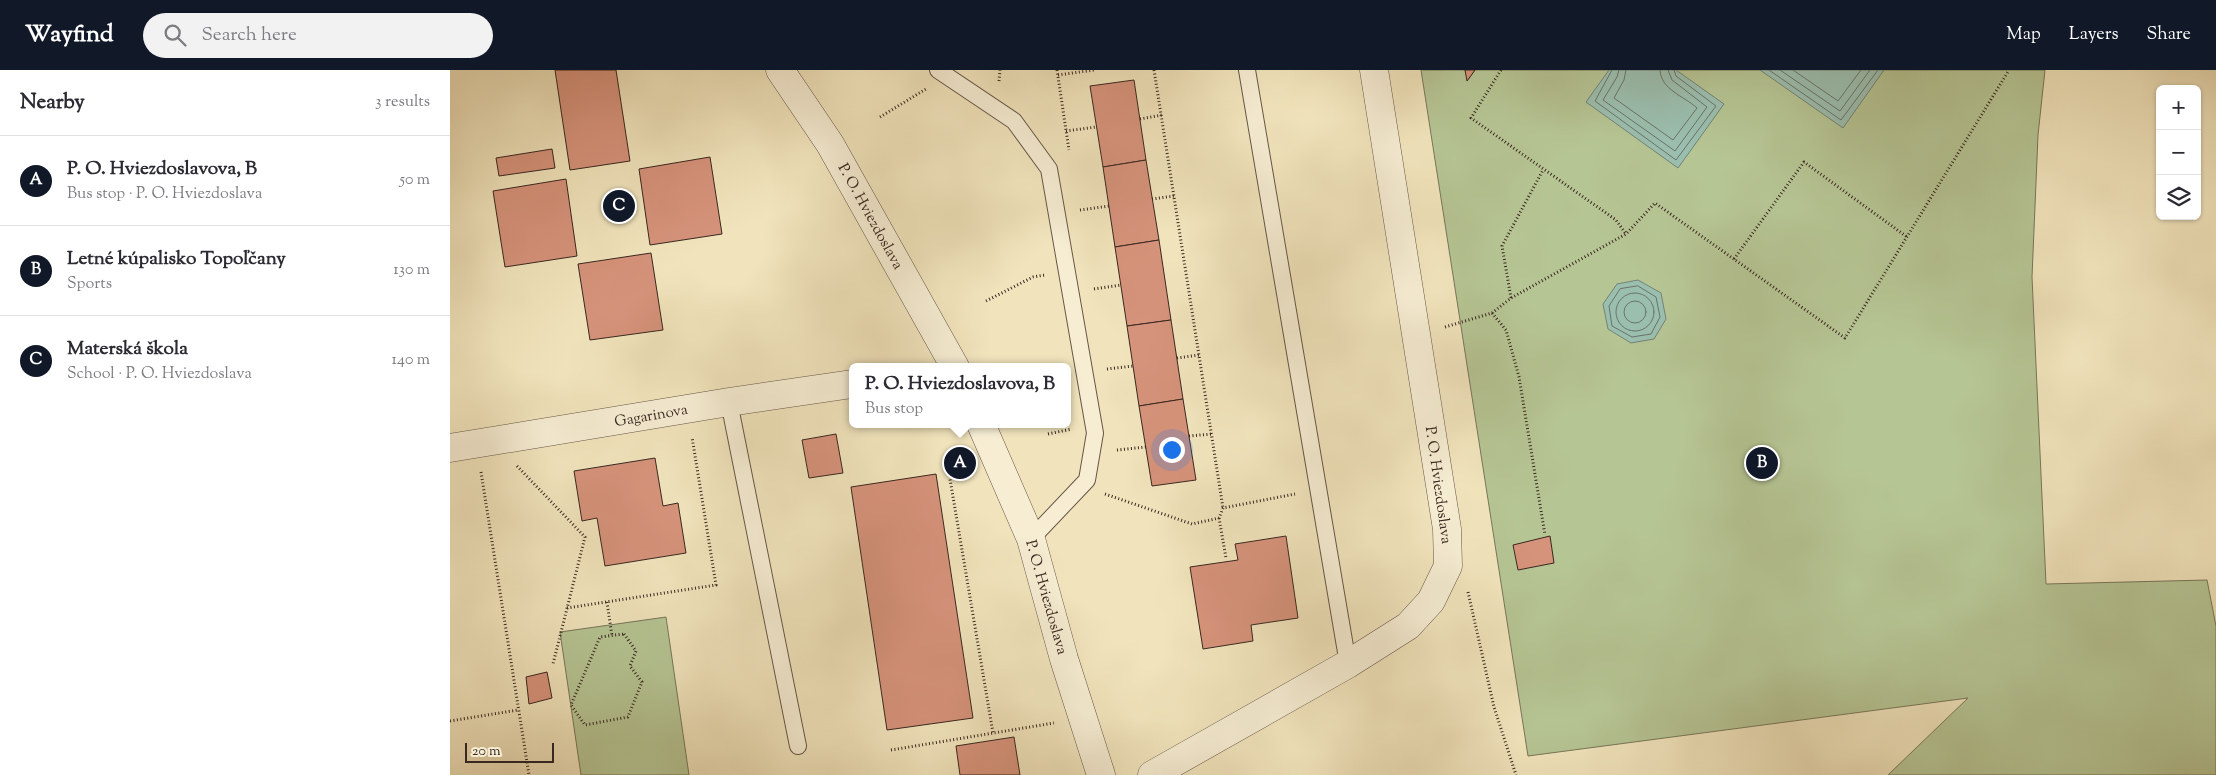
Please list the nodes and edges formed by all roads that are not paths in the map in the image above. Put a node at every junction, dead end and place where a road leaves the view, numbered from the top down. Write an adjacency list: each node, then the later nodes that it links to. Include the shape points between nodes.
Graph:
1 (780, 70): 5 (street, P. O. Hviezdoslava, via 830,144)
2 (1247, 70): 11 (lane)
3 (1374, 70): 11 (street, P. O. Hviezdoslava, via 1447,529 1448,566 1431,601 1408,626)
4 (940, 71): 10 (lane, via 1014,121 1049,169 1095,433 1087,480)
5 (953, 363)
6 (849, 384): 7 (street, Gagarinova)
7 (730, 402): 9 (street, Gagarinova); 12 (lane)
8 (983, 428): 10 (street, P. O. Hviezdoslava)
9 (450, 448)
10 (1031, 539): 13 (street, P. O. Hviezdoslava, via 1064,660)
11 (1348, 664): 14 (street, P. O. Hviezdoslava)
12 (798, 746)
13 (1101, 775)
14 (1152, 775)

